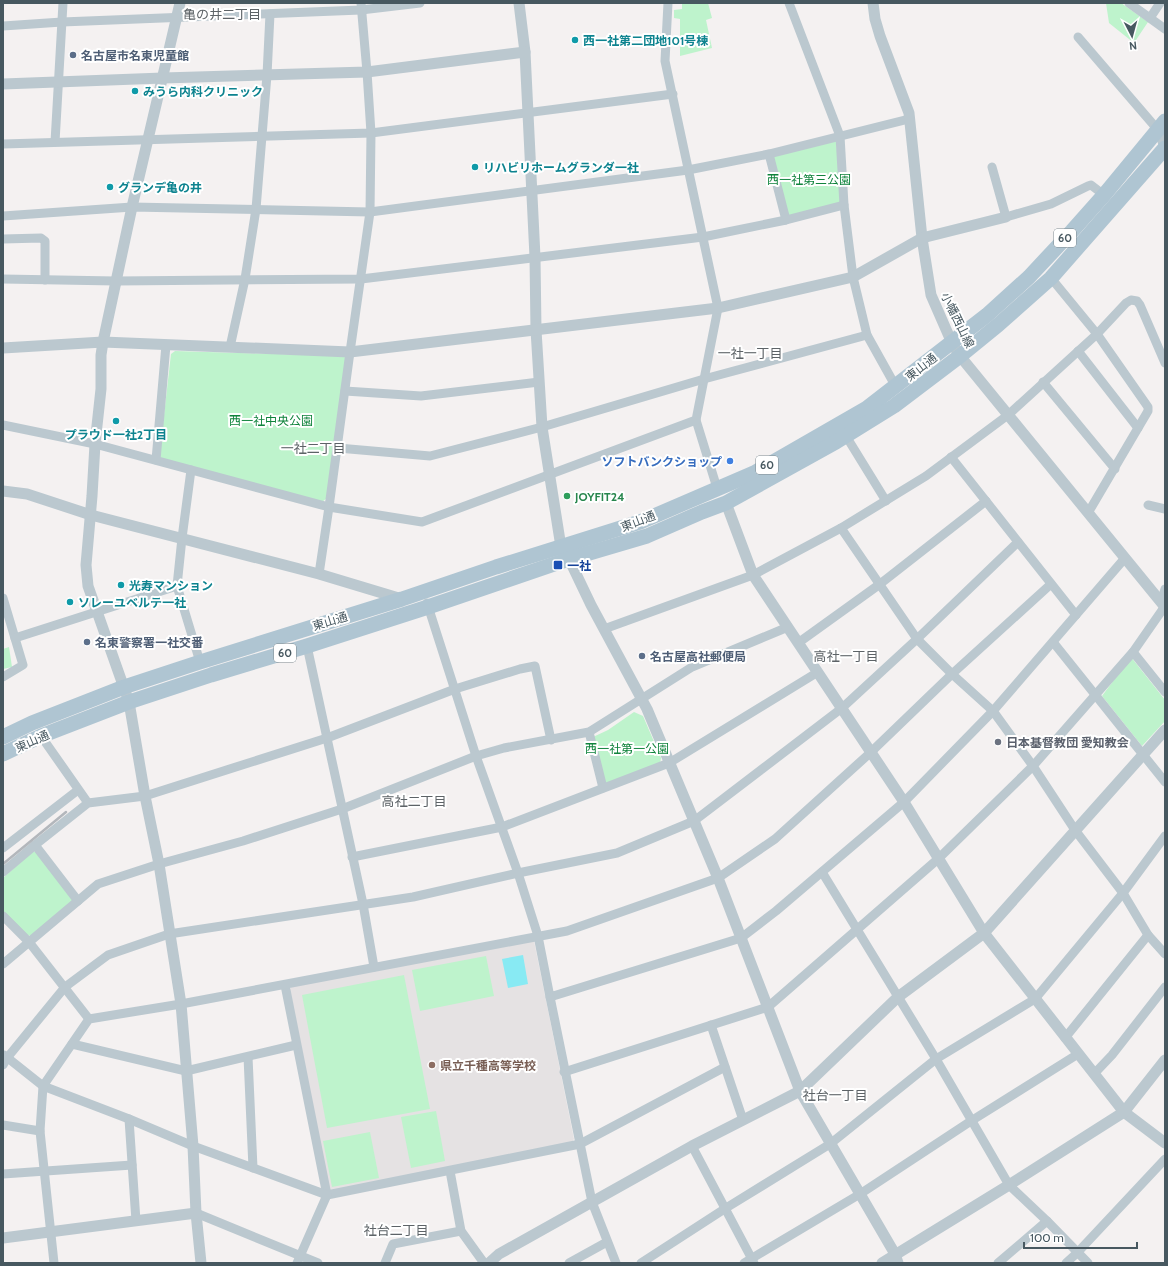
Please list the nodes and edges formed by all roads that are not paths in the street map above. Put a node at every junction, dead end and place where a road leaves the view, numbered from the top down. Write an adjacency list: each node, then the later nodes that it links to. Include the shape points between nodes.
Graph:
1 (63, 3): 14 (street)
2 (180, 3): 12 (street)
3 (420, 3): 10 (street)
4 (519, 3): 18 (street)
5 (668, 3): 24 (street, via 665,61)
6 (790, 3): 30 (street)
7 (873, 3): 26 (street, 小幡西山線, via 880,36)
8 (1129, 3): 13 (street)
9 (1160, 3): 13 (street)
10 (361, 6): 11 (street); 19 (street)
11 (270, 14): 12 (street); 20 (street)
12 (176, 18): 14 (street); 21 (street)
13 (1150, 18): 16 (street)
14 (62, 22): 15 (street); 22 (street)
15 (3, 26)
16 (1165, 29)
17 (1078, 37): 27 (street)
18 (524, 52): 19 (street); 25 (street)
19 (367, 72): 20 (street); 28 (street)
20 (267, 75): 21 (street); 29 (street)
21 (163, 78): 22 (street); 31 (street)
22 (58, 82): 23 (street); 32 (street)
23 (3, 84)
24 (673, 94): 25 (street); 37 (street)
25 (528, 113): 28 (street); 38 (street)
26 (910, 119): 30 (street); 48 (street, 小幡西山線)
27 (1161, 126): 34 (street); 39 (main road, 東山通 / 60)
28 (371, 133): 29 (street); 43 (street)
29 (262, 136): 31 (street); 42 (street)
30 (840, 136): 35 (street); 40 (street)
31 (148, 139): 32 (street); 41 (street)
32 (55, 142): 33 (street)
33 (3, 144)
34 (1165, 149): 52 (main road, 東山通 / 60)
35 (769, 154): 37 (street); 46 (street)
36 (992, 167): 45 (street)
37 (688, 170): 38 (street); 47 (street)
38 (531, 191): 43 (street); 50 (street)
39 (1104, 195): 45 (street, via 1092,185 1051,204); 63 (main road, 東山通 / 60, via 1029,277)
40 (844, 205): 46 (street); 51 (street)
41 (132, 207): 42 (street); 44 (street); 57 (street)
42 (256, 209): 43 (street); 54 (street)
43 (370, 212): 55 (street)
44 (3, 216)
45 (1006, 217): 48 (street)
46 (786, 220): 47 (street)
47 (703, 237): 50 (street); 58 (street)
48 (922, 238): 51 (street); 63 (street, 小幡西山線, via 931,296)
49 (3, 239): 56 (street, via 41,238 45,241)
50 (535, 257): 55 (street); 59 (street)
51 (854, 277): 58 (street); 61 (street)
52 (1051, 278): 60 (street); 69 (main road, 東山通 / 60)
53 (3, 279): 56 (street)
54 (244, 279): 55 (street); 57 (street); 66 (street)
55 (361, 279): 68 (street)
56 (45, 280): 57 (street)
57 (116, 281): 62 (street)
58 (718, 308): 59 (street); 71 (street)
59 (536, 330): 68 (street); 72 (street)
60 (1097, 334): 67 (street); 70 (street, via 1126,303 1131,300 1137,301); 80 (street, via 1148,407)
61 (867, 335): 71 (street); 74 (street)
62 (103, 342): 64 (street); 65 (street); 82 (street)
63 (952, 343): 69 (street, 小幡西山線); 74 (main road, 東山通 / 60)
64 (166, 345): 66 (street); 85 (street)
65 (3, 348)
66 (230, 348): 68 (street)
67 (1078, 351): 73 (street); 80 (street)
68 (350, 352): 75 (street)
69 (960, 356): 76 (street, 小幡西山線); 81 (main road, 東山通 / 60, via 894,406)
70 (1165, 363)
71 (704, 379): 77 (street); 79 (street)
72 (539, 382): 75 (street, via 421,396); 79 (street)
73 (1043, 382): 76 (street); 86 (street)
74 (896, 387): 89 (main road, 東山通 / 60, via 867,408 754,473)
75 (345, 391): 83 (street)
76 (1008, 414): 84 (street); 97 (street, 小幡西山線)
77 (696, 420): 88 (street); 89 (street)
78 (3, 425): 82 (street)
79 (542, 427): 83 (street, via 430,456); 88 (street)
80 (1138, 428): 86 (street)
81 (846, 436): 91 (street); 93 (main road, 東山通 / 60)
82 (95, 444): 85 (street); 98 (street)
83 (338, 448): 95 (street)
84 (951, 457): 91 (street); 92 (street)
85 (156, 460): 87 (street)
86 (1114, 469): 97 (street)
87 (191, 470): 95 (street); 100 (street)
88 (550, 474): 95 (street, via 422,522); 102 (street)
89 (717, 488): 102 (main road, 東山通 / 60)
90 (3, 491): 98 (street, via 27,494)
91 (886, 501): 99 (street)
92 (986, 501): 101 (street); 106 (street)
93 (726, 503): 102 (main road, 東山通 / 60, via 647,536); 105 (street)
94 (1148, 505): 96 (street)
95 (330, 507): 104 (street)
96 (1165, 509)
97 (1088, 513): 103 (street, 小幡西山線)
98 (91, 515): 100 (street); 115 (street, via 86,564 88,586)
99 (841, 528): 105 (street); 106 (street)
100 (182, 538): 104 (street); 108 (street)
101 (1018, 542): 107 (street); 120 (street)
102 (565, 553): 110 (main road, 東山通 / 60); 114 (main road, 東山通 / 60); 118 (street)
103 (1125, 558): 113 (street, 小幡西山線); 116 (street)
104 (319, 574): 112 (street)
105 (753, 576): 117 (street); 118 (street)
106 (880, 584): 120 (street); 122 (street)
107 (1051, 584): 116 (street); 127 (street)
108 (177, 586): 115 (street); 125 (street)
109 (1165, 589): 113 (street)
110 (423, 592): 112 (main road, 東山通 / 60); 114 (street)
111 (3, 598): 119 (street)
112 (402, 599): 125 (main road, 東山通 / 60)
113 (1164, 605): 124 (street)
114 (428, 607): 123 (main road, 東山通 / 60); 130 (street)
115 (97, 611): 119 (street); 129 (street)
116 (1076, 615): 121 (street)
117 (788, 627): 122 (street); 133 (street, via 692,667)
118 (604, 629): 133 (street)
119 (15, 638): 128 (street, via 23,665)
120 (917, 639): 127 (street); 135 (street)
121 (1053, 642): 132 (street); 136 (street)
122 (798, 643): 126 (street)
123 (307, 646): 134 (main road, 東山通 / 60); 141 (street)
124 (1133, 652): 131 (street); 132 (street)
125 (200, 662): 129 (main road, 東山通 / 60)
126 (818, 672): 135 (street); 147 (street)
127 (952, 674): 136 (street); 143 (street)
128 (3, 677)
129 (124, 687): 134 (street); 140 (main road, 東山通 / 60)
130 (455, 689): 141 (street); 142 (street, via 535,666); 146 (street)
131 (1165, 692)
132 (1096, 695): 145 (street); 148 (street)
133 (641, 699): 138 (street); 147 (street)
134 (129, 702): 139 (main road, 東山通 / 60); 152 (street)
135 (842, 708): 143 (street); 156 (street)
136 (993, 711): 148 (street); 153 (street)
137 (1165, 730): 145 (street)
138 (589, 732): 142 (street); 150 (street)
139 (41, 736): 144 (main road, 東山通 / 60); 151 (street)
140 (3, 737)
141 (327, 738): 152 (street); 155 (street)
142 (551, 740): 146 (street)
143 (870, 753): 153 (street); 168 (street, via 774,839)
144 (3, 754)
145 (1143, 755): 149 (street); 158 (street)
146 (476, 756): 155 (street); 157 (street)
147 (669, 763): 150 (street); 156 (street)
148 (1033, 766): 158 (street); 163 (street)
149 (1165, 782)
150 (603, 788): 157 (street)
151 (78, 790): 154 (street); 161 (street)
152 (145, 796): 154 (street); 164 (street)
153 (904, 802): 163 (street); 166 (street)
154 (88, 803): 160 (street)
155 (342, 809): 162 (street); 164 (street, via 243,841)
156 (694, 821): 167 (street, via 617,853); 168 (street)
157 (502, 827): 162 (street); 167 (street)
158 (1075, 830): 169 (street); 174 (street)
159 (1165, 836): 169 (street)
160 (35, 845): 165 (street); 170 (street)
161 (3, 848)
162 (352, 857): 171 (street)
163 (938, 859): 173 (street); 174 (street)
164 (159, 864): 170 (street, via 98,884); 175 (street)
165 (3, 872)
166 (822, 872): 173 (street); 178 (street)
167 (518, 873): 171 (street, via 413,897); 177 (street)
168 (718, 878): 177 (street, via 567,931); 178 (street)
169 (1123, 893): 176 (street); 188 (street)
170 (78, 901): 179 (street)
171 (362, 904): 175 (street); 182 (street)
172 (3, 916): 179 (street)
173 (856, 930): 187 (street); 190 (street)
174 (984, 933): 187 (street); 188 (street)
175 (169, 934): 184 (street, via 108,955); 189 (street)
176 (1148, 935): 180 (street); 193 (street)
177 (538, 936): 182 (street); 186 (street)
178 (741, 938): 186 (street); 190 (street)
179 (29, 942): 181 (street); 184 (street)
180 (1164, 950)
181 (3, 964)
182 (374, 967): 183 (street)
183 (285, 985): 189 (street); 195 (street)
184 (65, 987): 191 (street); 198 (street)
185 (1165, 987): 204 (street)
186 (550, 997): 203 (street)
187 (898, 997): 199 (street); 206 (street)
188 (1035, 999): 193 (street); 199 (street)
189 (181, 1004): 191 (street); 202 (street)
190 (768, 1007): 192 (street); 206 (street)
191 (88, 1020): 194 (street)
192 (711, 1025): 201 (street); 203 (street)
193 (1066, 1038): 196 (street)
194 (72, 1044): 202 (street); 205 (street)
195 (296, 1045): 197 (street); 226 (street)
196 (1078, 1054): 204 (street); 210 (street)
197 (248, 1057): 202 (street); 220 (street)
198 (4, 1059): 205 (street)
199 (936, 1059): 210 (street); 215 (street)
200 (1165, 1060): 207 (street)
201 (725, 1066): 209 (street); 214 (street)
202 (186, 1071): 216 (street)
203 (564, 1072): 214 (street)
204 (1094, 1074): 207 (street)
205 (43, 1086): 208 (street); 212 (street)
206 (800, 1091): 209 (street); 215 (street)
207 (1124, 1112): 213 (street); 224 (street)
208 (129, 1119): 216 (street); 219 (street)
209 (743, 1120): 217 (street)
210 (971, 1121): 224 (street); 225 (street)
211 (3, 1125): 212 (street)
212 (40, 1131): 221 (street)
213 (1165, 1143)
214 (580, 1144): 222 (street); 227 (street)
215 (830, 1144): 225 (street); 228 (street)
216 (193, 1146): 220 (street); 229 (street)
217 (692, 1146): 227 (street); 228 (street)
218 (1165, 1159): 236 (street)
219 (132, 1164): 221 (street); 230 (street)
220 (253, 1168): 226 (street)
221 (44, 1170): 223 (street); 232 (street)
222 (450, 1170): 226 (street); 233 (street)
223 (3, 1174)
224 (1009, 1185): 231 (street); 238 (street)
225 (860, 1194): 238 (street); 239 (street)
226 (327, 1195): 237 (street)
227 (592, 1202): 235 (street); 245 (street, via 499,1254)
228 (726, 1208): 239 (street); 248 (street)
229 (196, 1213): 230 (street); 237 (street); 241 (street)
230 (136, 1221): 232 (street)
231 (1047, 1221): 236 (street); 250 (street)
232 (51, 1231): 234 (street); 240 (street)
233 (462, 1231): 243 (street, via 393,1244); 244 (street)
234 (3, 1238)
235 (607, 1242): 246 (street); 247 (street)
236 (1078, 1253): 251 (street); 252 (street)
237 (299, 1259): 242 (street)
238 (897, 1259): 249 (street)
239 (750, 1262)
240 (54, 1263)
241 (201, 1263)
242 (318, 1263)
243 (385, 1263)
244 (484, 1263)
245 (489, 1263)
246 (569, 1263)
247 (616, 1263)
248 (642, 1263)
249 (882, 1263)
250 (998, 1263)
251 (1066, 1263)
252 (1088, 1263)

